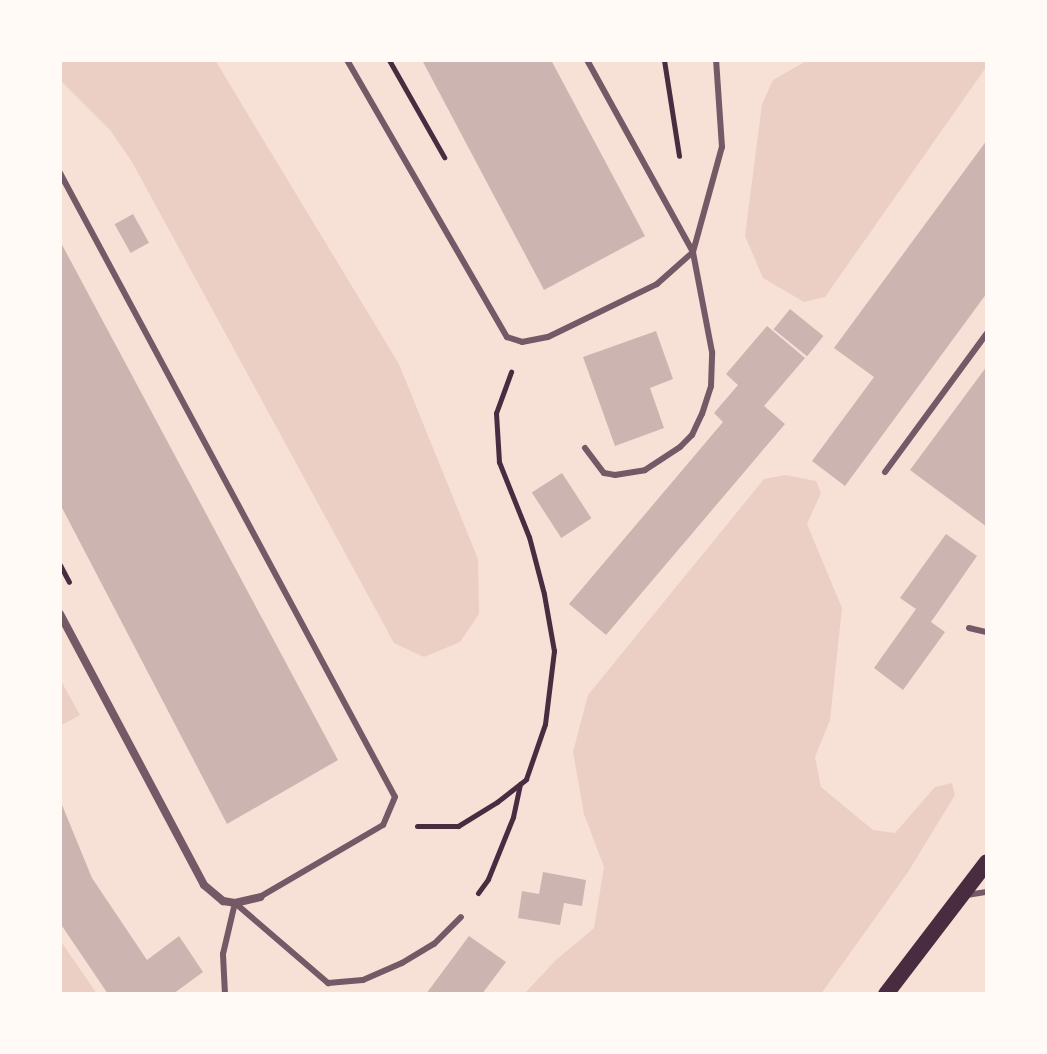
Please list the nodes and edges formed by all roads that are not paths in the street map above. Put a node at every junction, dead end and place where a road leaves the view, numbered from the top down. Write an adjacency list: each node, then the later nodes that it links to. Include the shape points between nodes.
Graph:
1 (347, 60): 5 (lane, via 507,337 522,342 548,337 657,284)
2 (587, 60): 5 (lane)
3 (716, 60): 5 (lane, via 722,147)
4 (60, 173): 15 (lane, via 395,797 383,825)
5 (693, 252): 7 (lane, via 712,352 711,386 692,435 662,462 615,475 604,473)
6 (987, 333): 8 (lane)
7 (585, 448)
8 (885, 472)
9 (60, 614): 16 (street, via 204,885 223,901)
10 (969, 628): 11 (lane)
11 (987, 632)
12 (987, 862): 14 (main road)
13 (987, 892): 14 (lane)
14 (963, 895): 19 (main road)
15 (260, 897): 16 (street)
16 (235, 903): 17 (lane, via 328,983 363,980 402,963 434,944); 18 (lane, via 223,954)
17 (461, 917)
18 (225, 994)
19 (886, 994)

